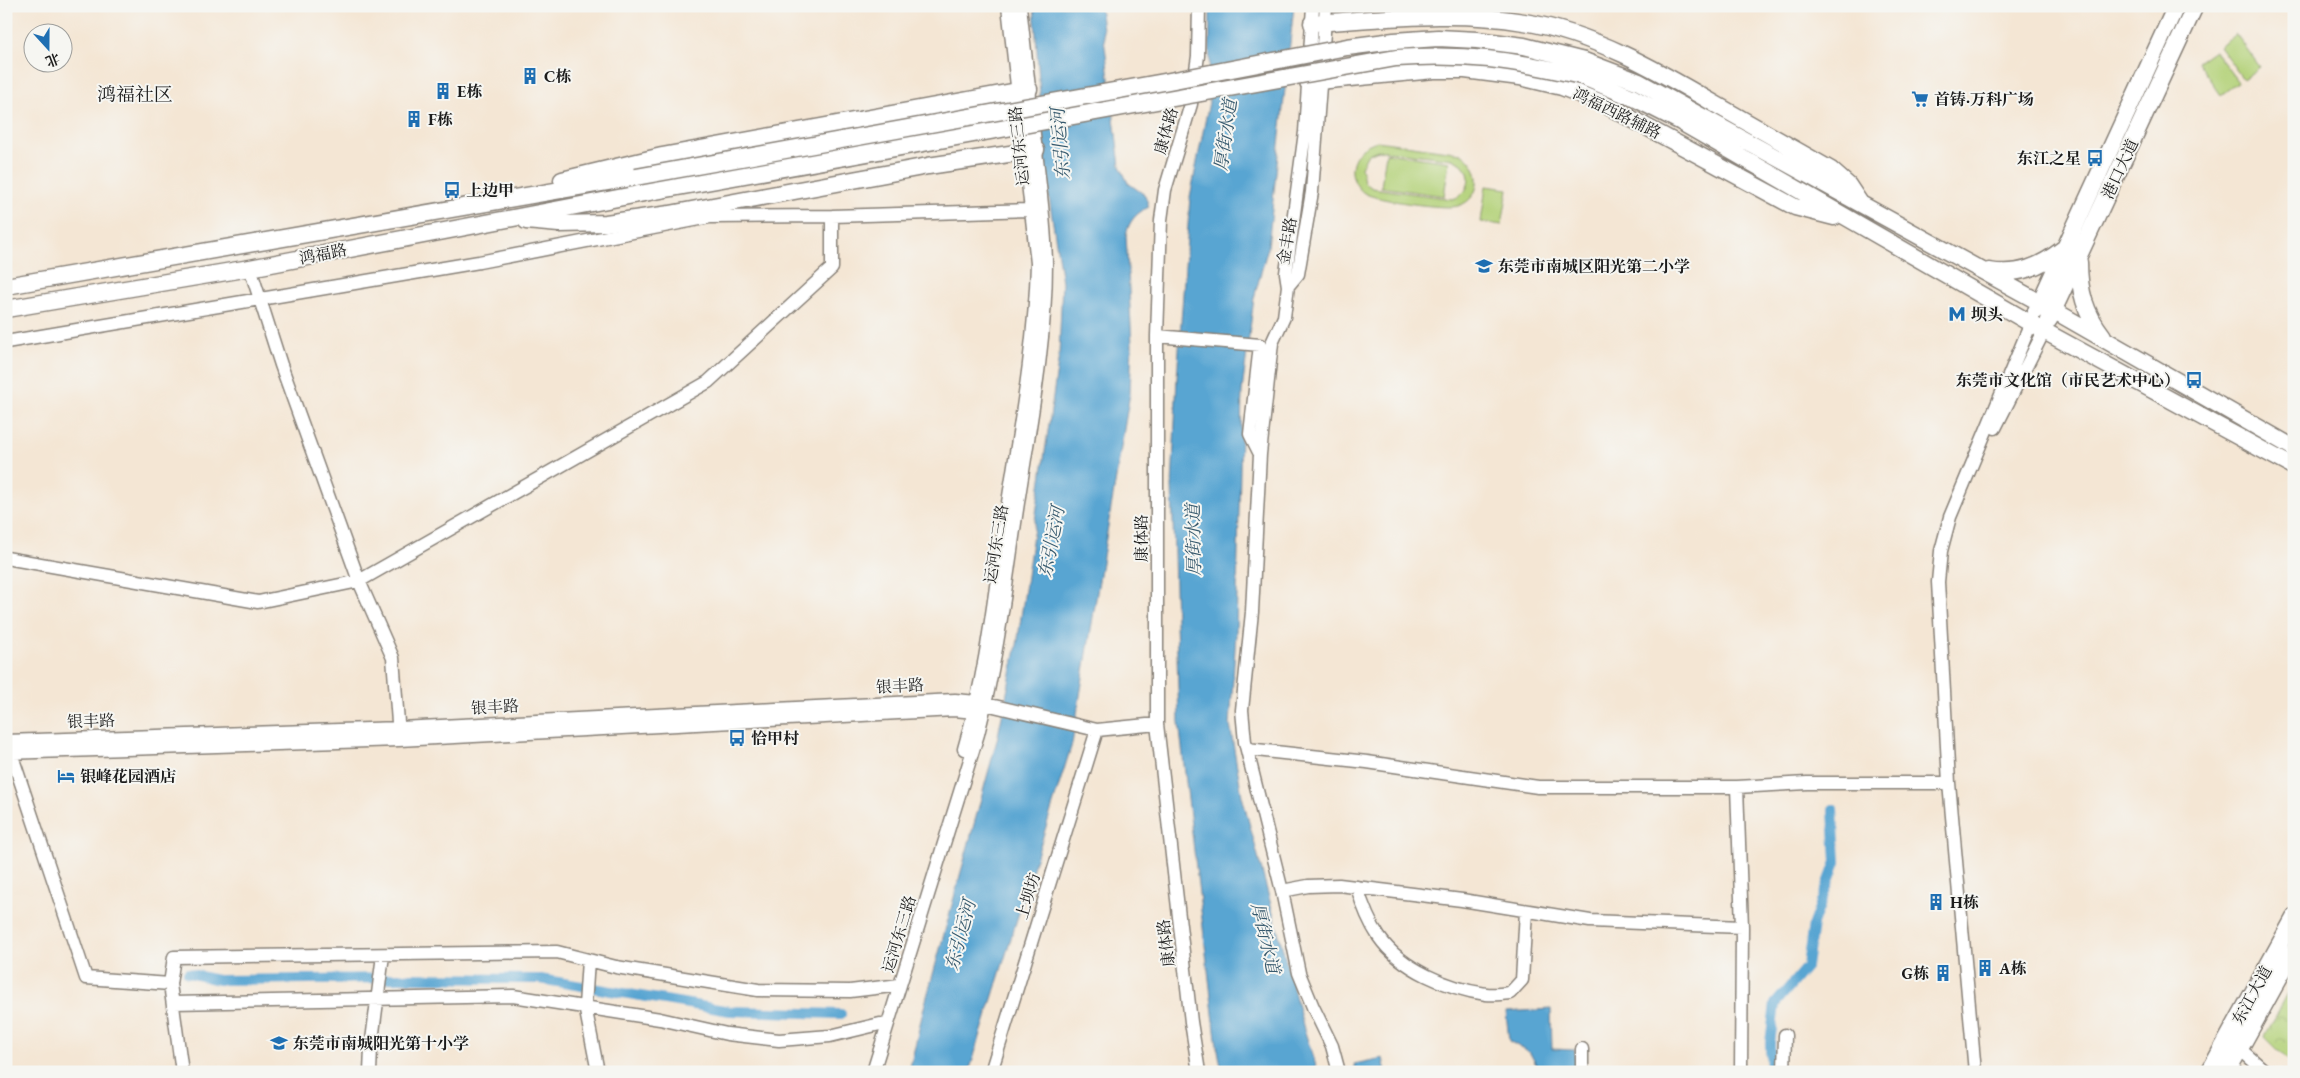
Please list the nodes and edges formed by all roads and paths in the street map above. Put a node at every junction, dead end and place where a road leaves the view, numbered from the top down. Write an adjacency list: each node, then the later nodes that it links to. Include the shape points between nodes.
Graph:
1 (1008, 6): 12 (street, 运河东三路)
2 (1020, 6): 12 (street, 运河东三路)
3 (1199, 6): 29 (street, 康体路, via 1198,56 1191,104 1162,205)
4 (1313, 6): 9 (street, 金丰路)
5 (1432, 6): 8 (main road)
6 (2176, 6): 20 (main road, 港口大道)
7 (2196, 6): 20 (main road, 港口大道)
8 (1447, 16): 9 (main road); 15 (main road, via 1526,22 1578,36 1639,61 1831,170 1848,185)
9 (1321, 17): 11 (street, 金丰路)
10 (1583, 69): 14 (main road, 鸿福路, bridge, via 1524,46 1438,38 1394,41); 15 (main road, via 1638,82); 18 (main road, 鸿福路, bridge, via 1477,56 1396,58); 19 (main road)
11 (1315, 82): 19 (main road, 鸿福西路辅路, via 1465,70 1520,77 1562,87 1602,103 1795,207); 33 (street, 金丰路, via 1286,273 1288,286 1284,317 1272,343)
12 (1023, 90): 13 (street, 运河东三路); 14 (main road, via 611,167)
13 (1030, 151): 16 (street, 运河东三路); 18 (main road, via 606,223); 37 (street, 运河东三路, via 1046,262 1044,312 992,678)
14 (498, 200): 23 (main road, 鸿福路)
15 (1861, 205): 22 (main road)
16 (1030, 210): 17 (street); 37 (street, 运河东三路, via 1037,263 1034,322)
17 (832, 216): 24 (street, via 710,217 479,262); 36 (street, via 832,268 708,382)
18 (504, 220): 21 (main road, 鸿福路)
19 (1849, 220): 28 (main road)
20 (2073, 251): 22 (main road, via 2025,271 2004,274); 25 (main road, 港口大道); 27 (main road, 港口大道); 31 (main road, via 2083,303 2092,322)
21 (250, 268): 24 (street); 26 (main road, 鸿福路)
22 (1980, 269): 25 (main road)
23 (6, 286)
24 (260, 299): 30 (street); 36 (street)
25 (2039, 302): 27 (main road); 28 (main road, 港口大道)
26 (6, 308)
27 (2054, 310): 28 (main road, 港口大道); 31 (main road)
28 (2037, 327): 34 (main road); 44 (street, via 1950,517 1941,551 1938,582)
29 (1157, 336): 33 (street, via 1260,345 1250,434); 38 (street, 康体路)
30 (6, 342)
31 (2108, 342): 32 (main road)
32 (2294, 448)
33 (1260, 454): 42 (street, 金丰路, via 1252,612 1242,710)
34 (2294, 467)
35 (6, 558): 36 (street, via 258,602)
36 (359, 581): 40 (street, via 393,658)
37 (979, 707): 39 (street, 银丰路); 40 (street, 银丰路); 55 (street, 运河东三路)
38 (1157, 724): 39 (street, 银丰路); 69 (street, 康体路)
39 (1096, 730): 68 (street, 上坝坊)
40 (399, 734): 41 (street, 银丰路); 43 (street, 银丰路)
41 (6, 741)
42 (1246, 749): 45 (street, via 1367,762 1538,787); 47 (street, 金丰路)
43 (9, 753): 54 (street, via 86,978)
44 (1949, 783): 45 (street); 74 (street)
45 (1737, 787): 50 (street)
46 (1357, 887): 47 (street, via 1308,886); 48 (street); 48 (street, via 1363,908 1379,938 1406,964 1451,985 1488,995 1510,993 1522,980)
47 (1282, 891): 70 (street, 金丰路, via 1299,973 1332,1046)
48 (1526, 911): 50 (street, via 1590,922)
49 (2294, 918): 75 (main road, 东江大道)
50 (1742, 928): 72 (street)
51 (2294, 951): 62 (main road, 东江大道)
52 (382, 959): 53 (street, via 557,952); 54 (street, via 174,957); 56 (street)
53 (588, 965): 55 (street, via 758,990 850,991); 57 (street)
54 (170, 984): 58 (street)
55 (896, 986): 59 (street, 运河东三路); 67 (street, 运河东三路)
56 (377, 994): 57 (street); 58 (street); 64 (street)
57 (586, 1000): 59 (street, via 727,1034 779,1040 830,1036); 65 (street)
58 (173, 1003): 63 (street)
59 (880, 1024): 66 (street, 运河东三路)
60 (1784, 1035): 73 (street)
61 (1582, 1049): 71 (street)
62 (2241, 1050): 76 (main road, 东江大道); 77 (street)
63 (182, 1072)
64 (370, 1072)
65 (598, 1072)
66 (865, 1072)
67 (873, 1072)
68 (991, 1072)
69 (1199, 1072)
70 (1339, 1072)
71 (1582, 1072)
72 (1741, 1072)
73 (1784, 1072)
74 (1976, 1072)
75 (2209, 1072)
76 (2227, 1072)
77 (2266, 1072)

